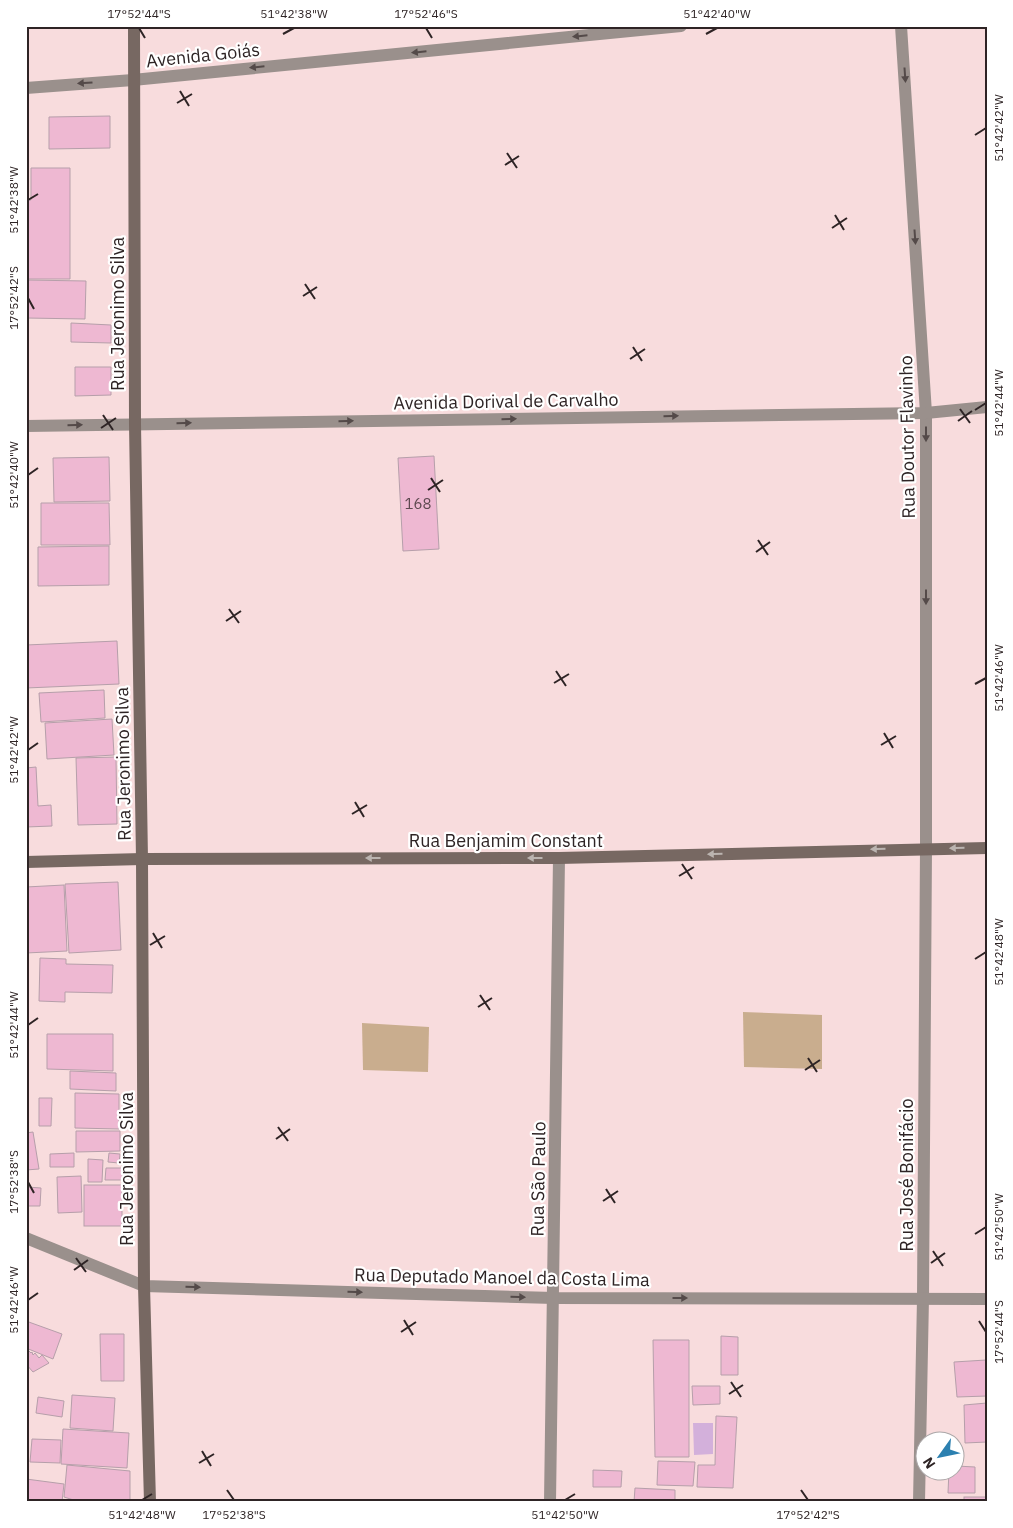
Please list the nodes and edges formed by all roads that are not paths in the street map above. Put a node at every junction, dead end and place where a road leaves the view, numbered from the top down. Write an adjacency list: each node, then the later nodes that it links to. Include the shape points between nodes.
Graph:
1 (134, 26): 4 (main road, Rua Jeronimo Silva)
2 (681, 26): 4 (street, Avenida Goiás, one-way to 4)
3 (902, 26): 7 (street, Rua Doutor Flavinho, one-way to 7)
4 (133, 80): 5 (street, Avenida Goiás, one-way to 5); 8 (main road, Rua Jeronimo Silva)
5 (26, 88)
6 (987, 407): 7 (street, Avenida Dorival de Carvalho)
7 (926, 413): 8 (street, Avenida Dorival de Carvalho, one-way to 7); 10 (street, Rua Doutor Flavinho, one-way to 10)
8 (135, 424): 9 (street, Avenida Dorival de Carvalho, one-way to 8); 13 (main road, Rua Jeronimo Silva)
9 (26, 426)
10 (926, 848): 11 (main road, Rua Benjamim Constant, one-way to 10); 12 (main road, Rua Benjamim Constant, one-way to 12); 18 (street, Rua José Bonifácio)
11 (987, 848)
12 (559, 858): 13 (main road, Rua Benjamim Constant, one-way to 13); 17 (street, Rua São Paulo)
13 (142, 859): 14 (main road, Rua Benjamim Constant); 16 (main road, Rua Jeronimo Silva)
14 (26, 862)
15 (26, 1238): 16 (street, Rua Deputado Manoel da Costa Lima)
16 (144, 1286): 17 (street, Rua Deputado Manoel da Costa Lima, one-way to 17); 20 (main road, Rua Jeronimo Silva)
17 (554, 1298): 18 (street, Rua Deputado Manoel da Costa Lima, one-way to 18); 21 (street, Rua São Paulo)
18 (923, 1298): 19 (street, Rua Deputado Manoel da Costa Lima); 22 (street, Rua José Bonifácio)
19 (987, 1298)
20 (150, 1502)
21 (550, 1502)
22 (919, 1502)

